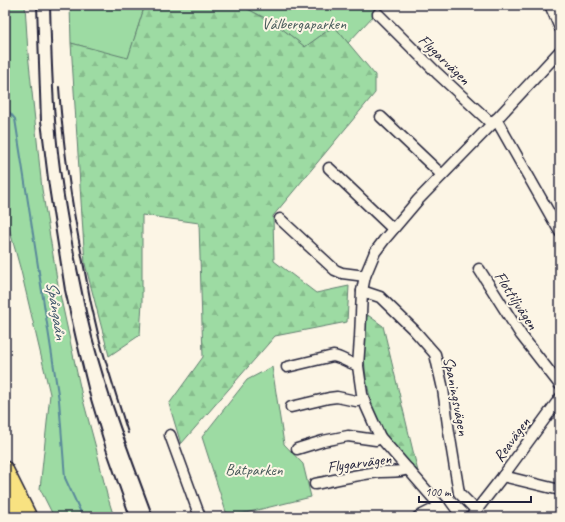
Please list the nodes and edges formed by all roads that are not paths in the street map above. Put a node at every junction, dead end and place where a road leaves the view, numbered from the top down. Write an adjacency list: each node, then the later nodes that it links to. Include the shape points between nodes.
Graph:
1 (550, 5): 3 (street)
2 (378, 14): 6 (street, Flygarvägen, via 437,74)
3 (560, 28)
4 (560, 51): 6 (street, Flygarvägen)
5 (380, 117): 8 (street)
6 (494, 122): 8 (street, Flygarvägen); 11 (street)
7 (329, 168): 10 (street)
8 (442, 175): 10 (street, Flygarvägen)
9 (280, 219): 13 (street, via 335,270)
10 (393, 229): 13 (street, Flygarvägen, via 375,252)
11 (560, 232)
12 (479, 269): 17 (street, Flottiljvägen, via 521,335)
13 (365, 276): 14 (street, Flygarvägen)
14 (362, 291): 15 (street, Flygarvägen); 31 (street, Spaningsvägen, via 380,297 434,354 443,389 459,493)
15 (358, 365): 16 (street, via 333,356); 19 (street, Flygarvägen)
16 (287, 368)
17 (560, 385)
18 (560, 398): 26 (street, Reavägen)
19 (364, 400): 20 (street, via 337,397); 22 (street, Flygarvägen)
20 (291, 407)
21 (170, 436): 34 (street)
22 (380, 437): 23 (street, via 376,440 348,436); 24 (street, Flygarvägen)
23 (297, 449)
24 (408, 468): 27 (street, Flygarvägen, via 403,471 380,472); 30 (street, Flygarvägen)
25 (5, 469): 33 (highway)
26 (503, 476): 28 (street); 31 (street, Reavägen)
27 (314, 484)
28 (560, 490)
29 (5, 494): 32 (highway)
30 (440, 506): 35 (street); 36 (street, Flygarvägen)
31 (473, 514)
32 (16, 517)
33 (29, 517)
34 (200, 517)
35 (418, 517)
36 (448, 517)

